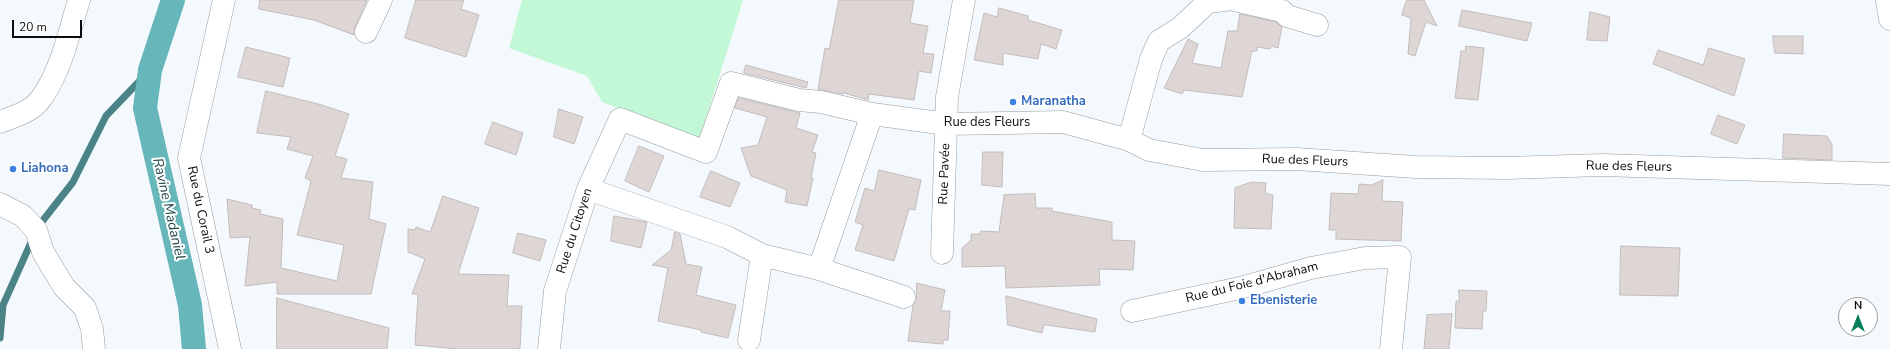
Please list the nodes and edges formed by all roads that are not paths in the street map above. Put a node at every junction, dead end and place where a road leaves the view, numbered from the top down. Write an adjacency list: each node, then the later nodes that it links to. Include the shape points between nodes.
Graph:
1 (79, 0): 13 (street, via 56,72 39,101 20,115)
2 (224, 0): 26 (street, Rue du Corail 3, via 189,158)
3 (381, 0): 10 (street)
4 (964, 0): 14 (street, Rue Pavée, via 947,97)
5 (1225, 0): 15 (street, via 1208,2 1180,28 1159,41)
6 (1234, 0): 9 (street, via 1282,11 1287,16)
7 (1887, 0): 8 (street)
8 (1890, 19)
9 (1317, 26)
10 (366, 32)
11 (872, 114): 12 (street, Rue des Fleurs, via 821,102 799,100 731,83 706,152); 14 (street, Rue des Fleurs); 21 (street)
12 (620, 119): 17 (street, Rue du Citoyen)
13 (0, 122)
14 (947, 124): 15 (street, Rue des Fleurs, via 1064,122); 19 (street, Rue Pavée)
15 (1129, 140): 16 (street, Rue des Fleurs, via 1148,150 1203,160 1297,159 1415,167 1602,165)
16 (1890, 174)
17 (588, 189): 20 (street, via 727,237); 27 (street, Rue du Citoyen, via 555,291)
18 (0, 204): 25 (street, via 23,216 36,230 44,252 64,287 85,308 92,329)
19 (942, 253)
20 (762, 255): 21 (street); 24 (street)
21 (819, 269): 22 (street)
22 (904, 297)
23 (1132, 311): 28 (street, Rue du Foie d'Abraham, via 1240,288 1311,268 1365,258 1400,257)
24 (749, 340)
25 (94, 349)
26 (230, 349)
27 (549, 349)
28 (1391, 349)

